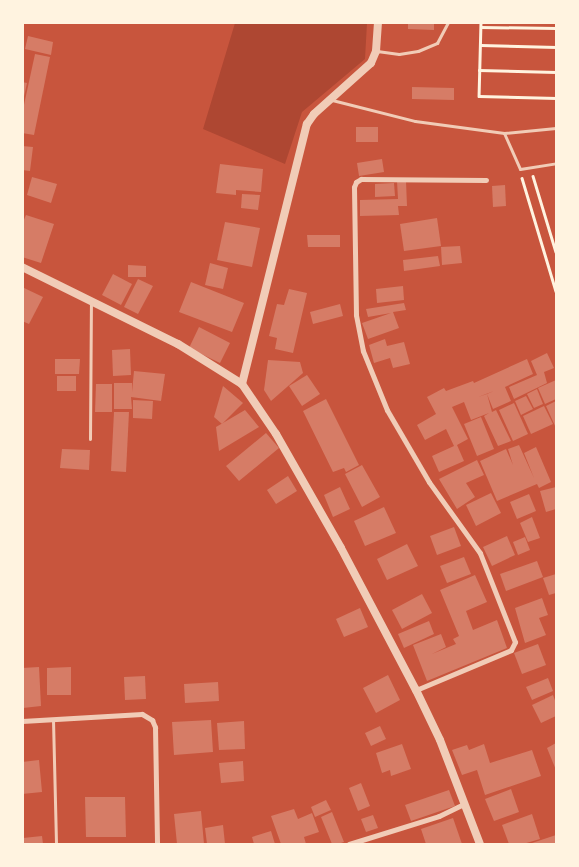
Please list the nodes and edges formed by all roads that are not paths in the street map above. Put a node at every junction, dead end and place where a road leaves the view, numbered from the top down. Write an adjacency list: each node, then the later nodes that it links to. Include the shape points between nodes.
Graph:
1 (378, 22): 3 (street)
2 (448, 22): 3 (lane, via 437,42 418,51 399,54)
3 (376, 51): 4 (street, via 368,66)
4 (329, 100): 6 (lane, via 415,121); 11 (street, via 314,114 304,132)
5 (556, 128): 6 (lane)
6 (504, 133): 7 (lane, via 520,169)
7 (556, 163)
8 (486, 180): 13 (street, via 361,179 354,187 356,316 363,351 387,410 429,482 480,553 515,642 511,650)
9 (22, 267): 10 (street)
10 (91, 300): 11 (street, via 178,344); 12 (lane)
11 (242, 384): 13 (street, via 276,434)
12 (90, 439)
13 (416, 690): 16 (street, via 440,740)
14 (53, 720): 15 (street); 17 (lane); 18 (street, via 142,714 152,720 155,727)
15 (22, 721)
16 (464, 804): 19 (street, via 439,816); 20 (street)
17 (56, 843)
18 (157, 844)
19 (349, 844)
20 (480, 844)

